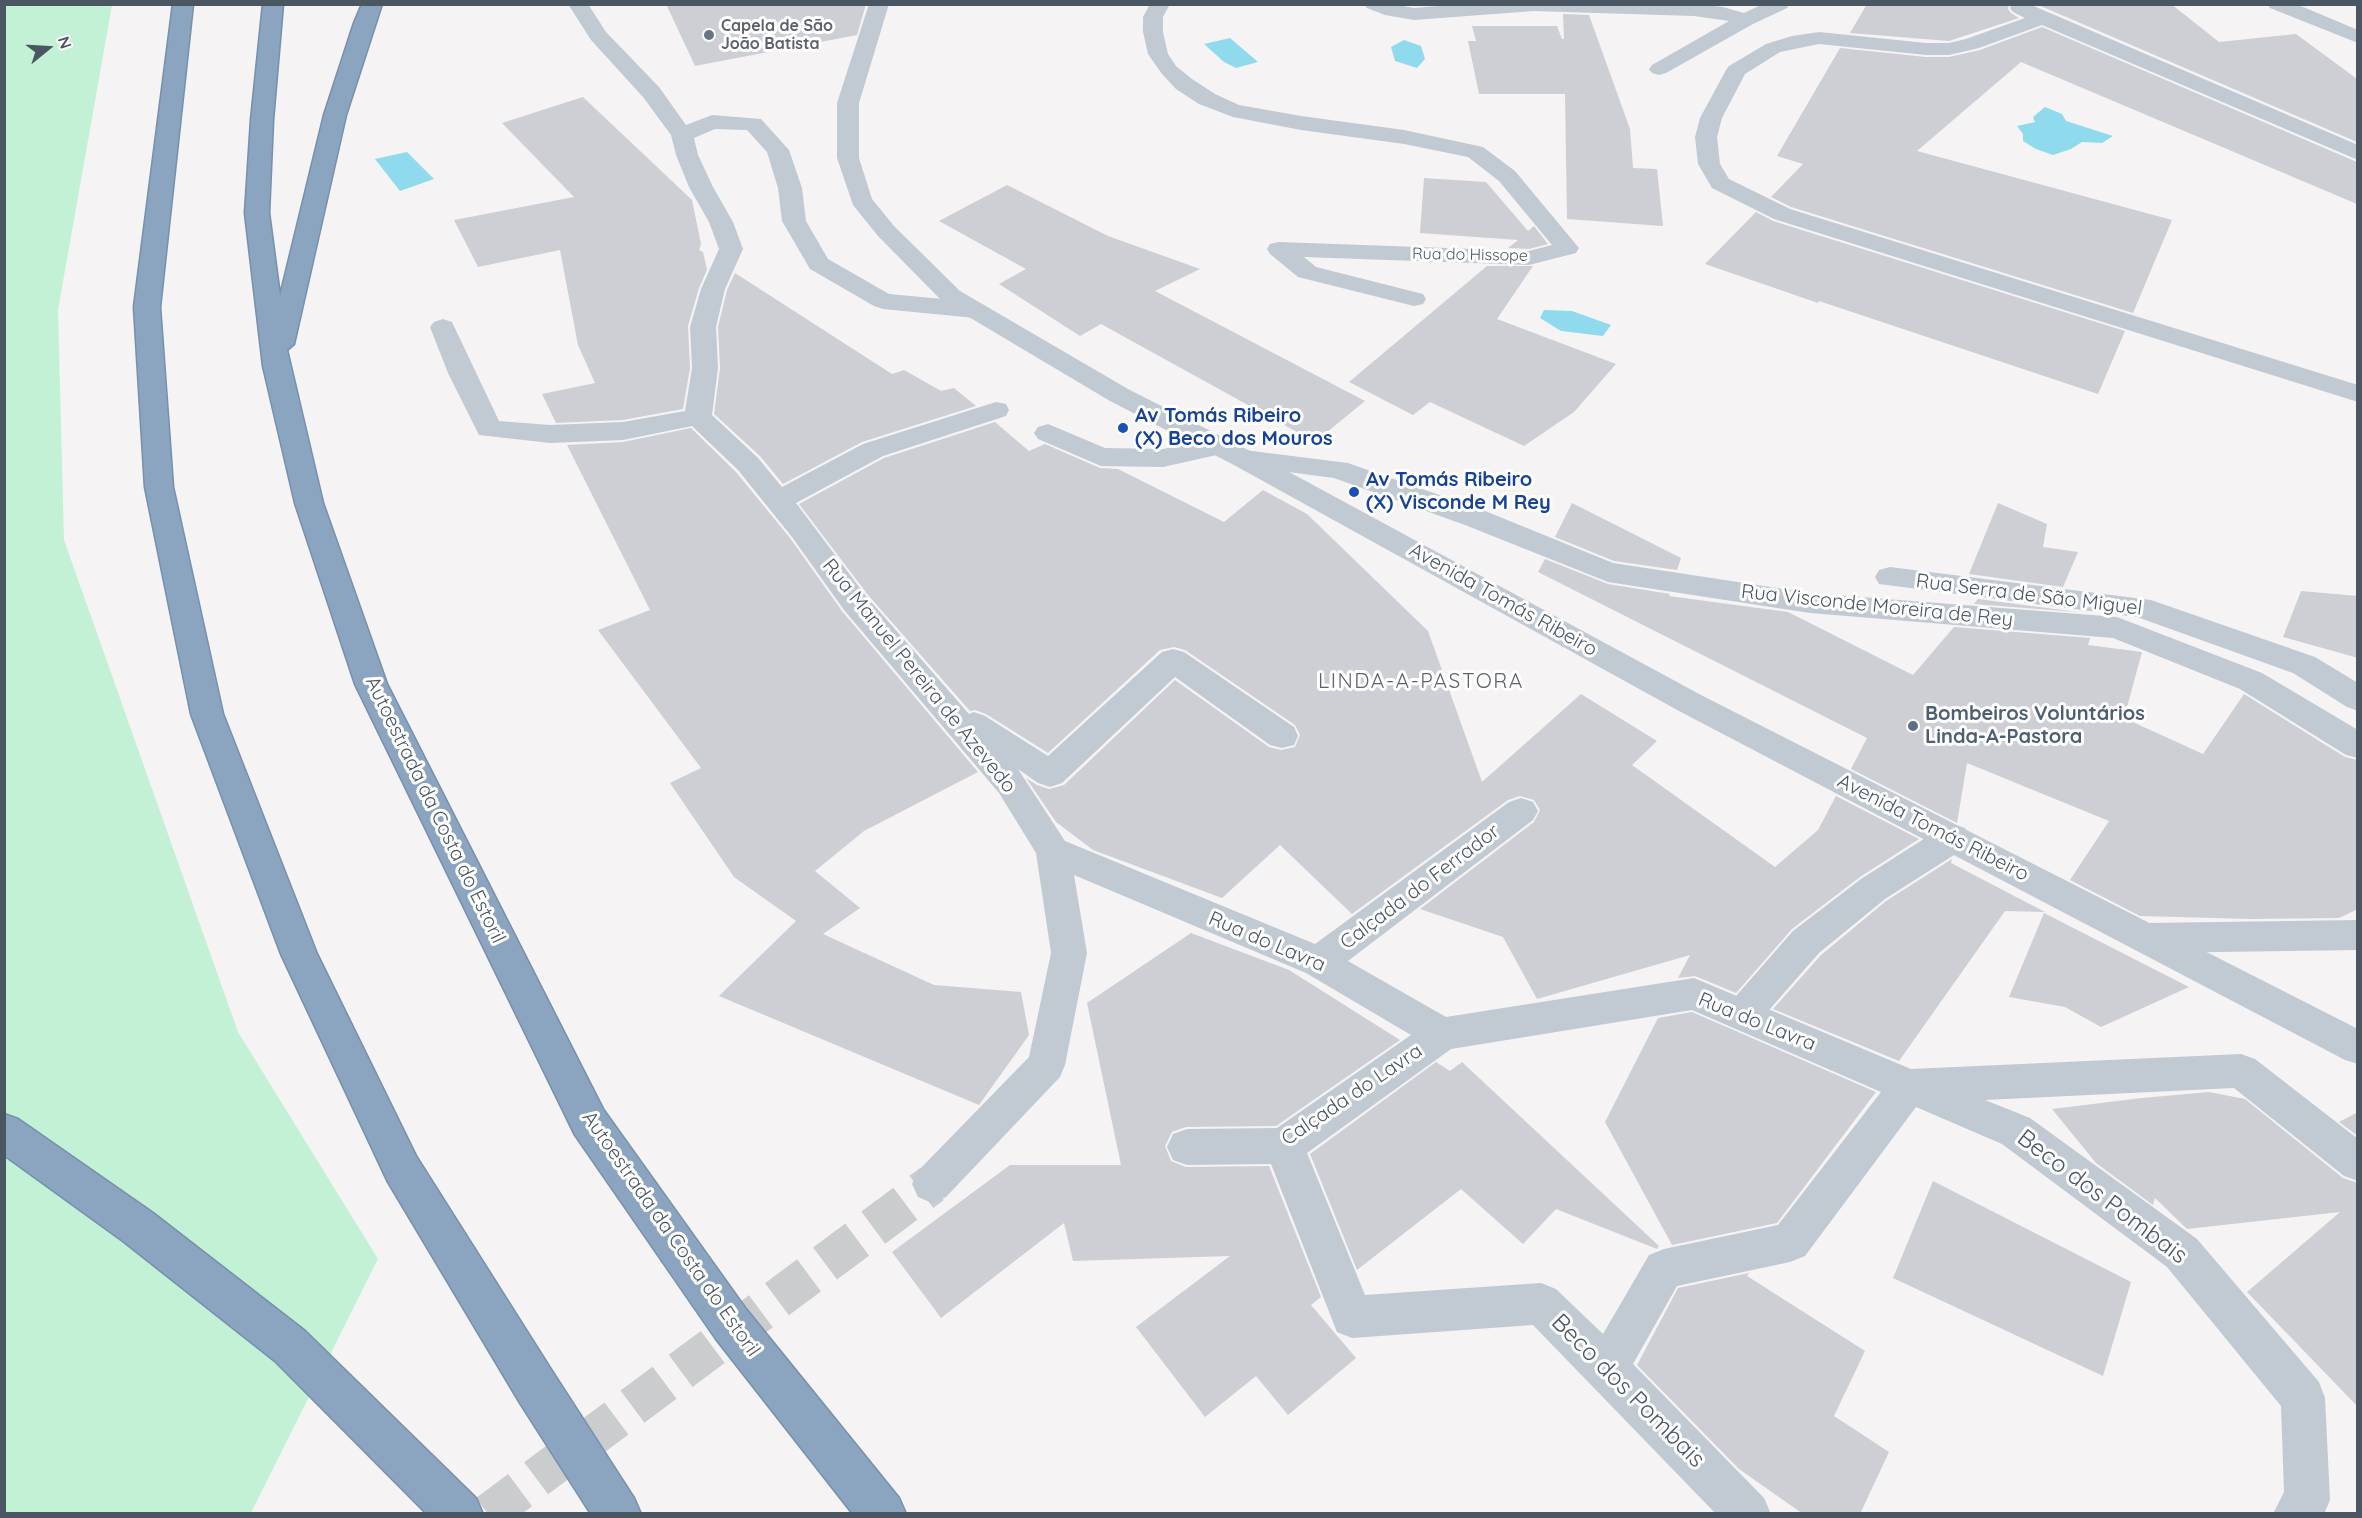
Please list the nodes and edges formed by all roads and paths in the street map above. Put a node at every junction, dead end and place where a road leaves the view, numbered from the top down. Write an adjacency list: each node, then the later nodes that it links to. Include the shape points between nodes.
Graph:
1 (183, 4): 51 (highway, via 147,307 159,488 207,714 298,954 402,1169)
2 (273, 4): 20 (highway, Autoestrada da Costa do Estoril, via 257,213)
3 (372, 4): 20 (highway, via 335,115)
4 (578, 4): 15 (street, via 598,36 651,92)
5 (879, 4): 18 (street, Avenida Tomás Ribeiro, via 848,103 848,158 861,200 924,270 951,296)
6 (1160, 4): 17 (street, Rua do Hissope, via 1153,17 1158,54 1184,84 1208,99 1244,112 1475,152 1507,176 1567,248 1529,258 1279,249 1307,272)
7 (1374, 4): 12 (street, via 1414,14 1534,5 1694,10)
8 (1780, 4): 12 (street)
9 (2012, 4): 11 (street)
10 (2277, 4): 13 (street)
11 (2040, 19): 16 (street); 21 (street, via 1949,49 1818,38 1773,48 1736,70 1711,118 1706,137 1709,164 1720,183 1782,214)
12 (1746, 20): 14 (street)
13 (2358, 37)
14 (1659, 69)
15 (682, 135): 18 (street, via 712,122 753,124 778,150 790,188 794,221 819,264 883,301); 23 (street, via 687,155 731,249 713,289 703,327 705,368)
16 (2358, 153)
17 (1414, 299)
18 (975, 310): 25 (street, Avenida Tomás Ribeiro, via 1119,395)
19 (443, 327): 23 (street, via 460,373 489,429 550,435 623,431)
20 (276, 366): 52 (highway, Autoestrada da Costa do Estoril, via 309,503 371,684 589,1122 731,1324)
21 (2358, 394)
22 (996, 410): 26 (street, via 873,450)
23 (698, 417): 26 (street, Rua Manuel Pereira de Azevedo, via 748,464)
24 (1048, 433): 25 (street, via 1101,457 1162,458)
25 (1232, 452): 33 (street, Rua Visconde Moreira de Rey, via 1338,469 1475,518 1608,572 1810,603 2117,628 2251,681); 35 (street, Avenida Tomás Ribeiro, via 1690,703)
26 (778, 501): 31 (street, Rua Manuel Pereira de Azevedo, via 855,603)
27 (1890, 577): 28 (street, Rua Serra de São Miguel, via 2140,607)
28 (2304, 665): 29 (street, Rua Serra de São Miguel); 30 (street, Rua Serra de São Miguel)
29 (2358, 679)
30 (2358, 699)
31 (944, 705): 32 (street, via 1050,774 1173,660); 36 (street, Rua Manuel Pereira de Azevedo, via 1011,784)
32 (1282, 736)
33 (2358, 746)
34 (1521, 811): 39 (street, Calçada do Ferrador)
35 (1953, 838): 38 (street, Avenida Tomás Ribeiro); 40 (street, via 1873,889 1806,942)
36 (1053, 851): 39 (street, Rua do Lavra); 48 (street, Rua Manuel Pereira de Azevedo, via 1069,953 1046,1065)
37 (2358, 935): 38 (street)
38 (2147, 938): 42 (street, Avenida Tomás Ribeiro)
39 (1319, 962): 41 (street, Rua do Lavra)
40 (1742, 1015): 41 (street, Rua do Lavra, via 1694,994); 43 (street, Rua do Lavra)
41 (1442, 1034): 45 (street, Calçada do Lavra)
42 (2358, 1048)
43 (1909, 1086): 47 (street, Rua do Lavra, via 2241,1071); 49 (street, via 1790,1242 1664,1269); 54 (street, Beco dos Pombais, via 2016,1131 2182,1253 2303,1398 2307,1500)
44 (4, 1132): 50 (highway, via 138,1227 290,1346)
45 (1284, 1146): 46 (street, Calçada do Lavra); 49 (street, Beco dos Pombais, via 1352,1317 1541,1304)
46 (1187, 1147)
47 (2358, 1163)
48 (932, 1184)
49 (1607, 1368): 53 (street, Beco dos Pombais)
50 (460, 1514)
51 (618, 1514)
52 (883, 1514)
53 (1748, 1514)
54 (2296, 1514)

